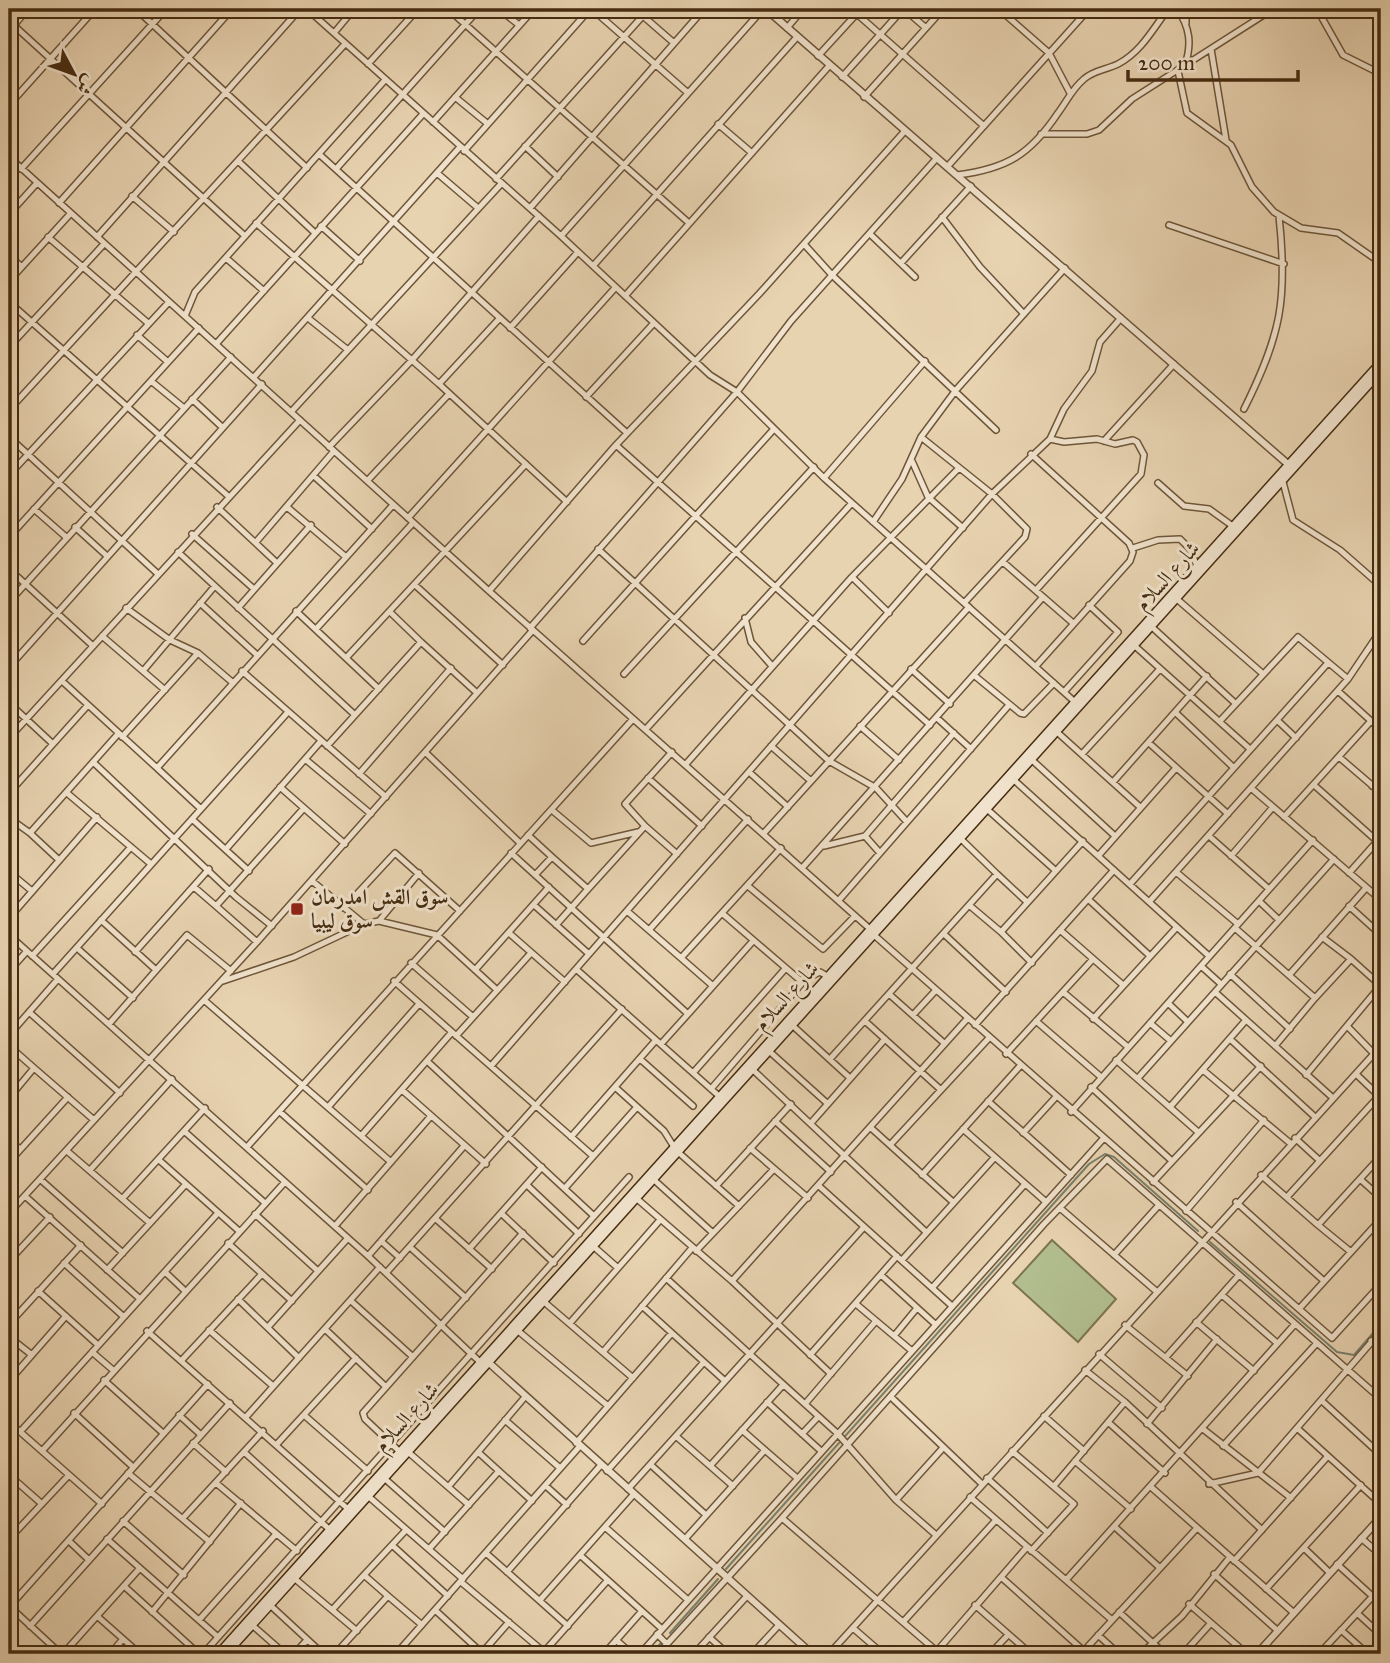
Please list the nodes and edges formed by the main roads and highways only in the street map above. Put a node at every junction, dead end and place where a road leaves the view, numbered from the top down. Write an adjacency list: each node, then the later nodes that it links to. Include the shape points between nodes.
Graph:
1 (1381, 362): 3 (main road, شارع السلام)
2 (1381, 372): 3 (main road, شارع السلام, via 988,810)
3 (872, 932): 4 (main road, شارع السلام); 4 (main road, شارع السلام, via 827,976)
4 (676, 1149): 5 (main road, شارع السلام); 5 (main road, شارع السلام)
5 (484, 1362): 6 (main road, شارع السلام)
6 (403, 1451): 7 (main road, شارع السلام); 8 (main road, شارع السلام)
7 (218, 1654)
8 (226, 1654)

